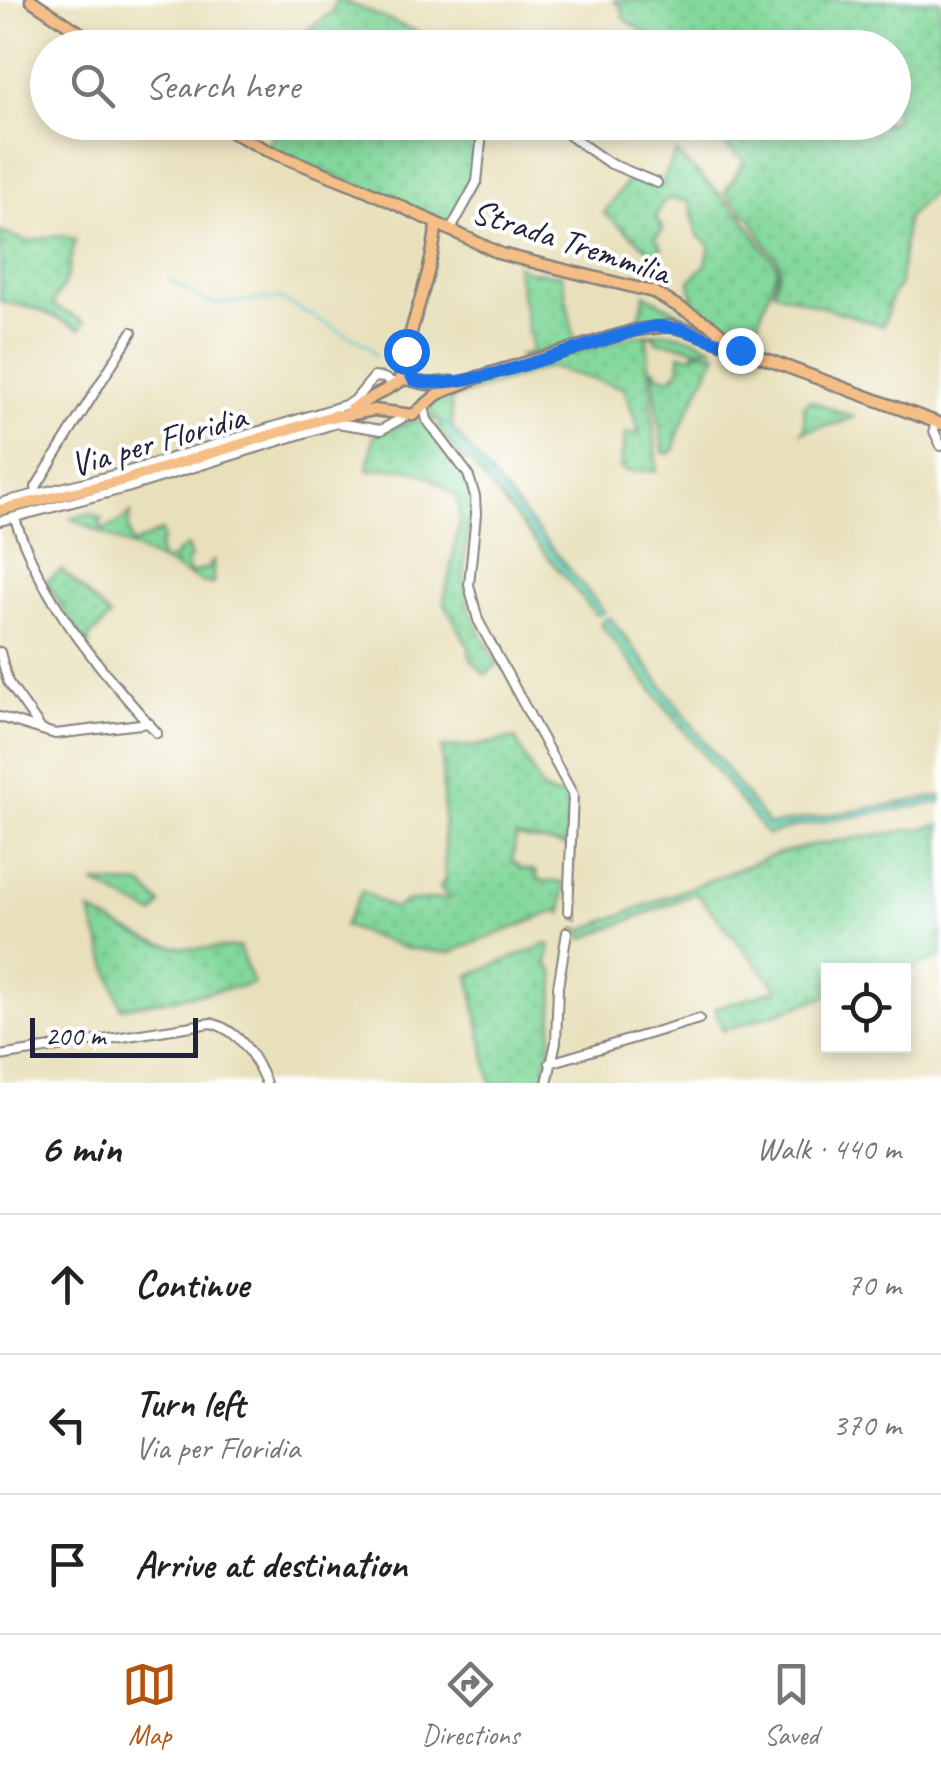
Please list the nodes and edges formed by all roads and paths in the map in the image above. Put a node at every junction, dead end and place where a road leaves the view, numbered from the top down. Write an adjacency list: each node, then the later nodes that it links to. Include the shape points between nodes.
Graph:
1 (31, 0): 2 (main road)
2 (76, 30)
3 (247, 140): 7 (main road, Strada Tremmilia)
4 (481, 140): 8 (street, via 477,182)
5 (576, 140): 6 (street)
6 (656, 182)
7 (436, 226): 8 (main road, Strada Tremmilia); 11 (main road)
8 (450, 231): 10 (main road, Strada Tremmilia, via 501,254 653,292)
9 (132, 332): 21 (street)
10 (740, 350): 12 (main road, via 656,326); 19 (main road)
11 (406, 363): 13 (main road); 14 (main road)
12 (478, 377): 13 (main road); 15 (main road)
13 (415, 381): 14 (main road); 15 (main road, via 426,392)
14 (396, 384): 16 (main road, via 390,396); 17 (main road); 21 (street, via 374,377 345,405)
15 (425, 406): 16 (main road); 18 (street)
16 (401, 413): 17 (main road, via 368,410); 18 (street); 23 (street, via 381,430 337,424)
17 (330, 418): 22 (main road, Via per Floridia, via 124,480)
18 (427, 420): 30 (street, via 468,474 475,496 468,584 478,620 573,795)
19 (938, 423): 20 (street, via 934,431)
20 (941, 446)
21 (36, 494): 22 (street)
22 (0, 507)
23 (15, 519): 24 (street); 27 (street, via 63,618)
24 (0, 521)
25 (0, 652): 28 (street, via 8,682)
26 (0, 717): 28 (street)
27 (149, 723): 28 (street, via 55,734); 29 (street)
28 (40, 728)
29 (157, 733)
30 (569, 911)
31 (568, 932): 34 (street)
32 (699, 1020): 34 (street)
33 (0, 1056): 36 (street, via 211,1023 245,1044)
34 (550, 1063): 35 (street)
35 (549, 1080)
36 (266, 1083)

